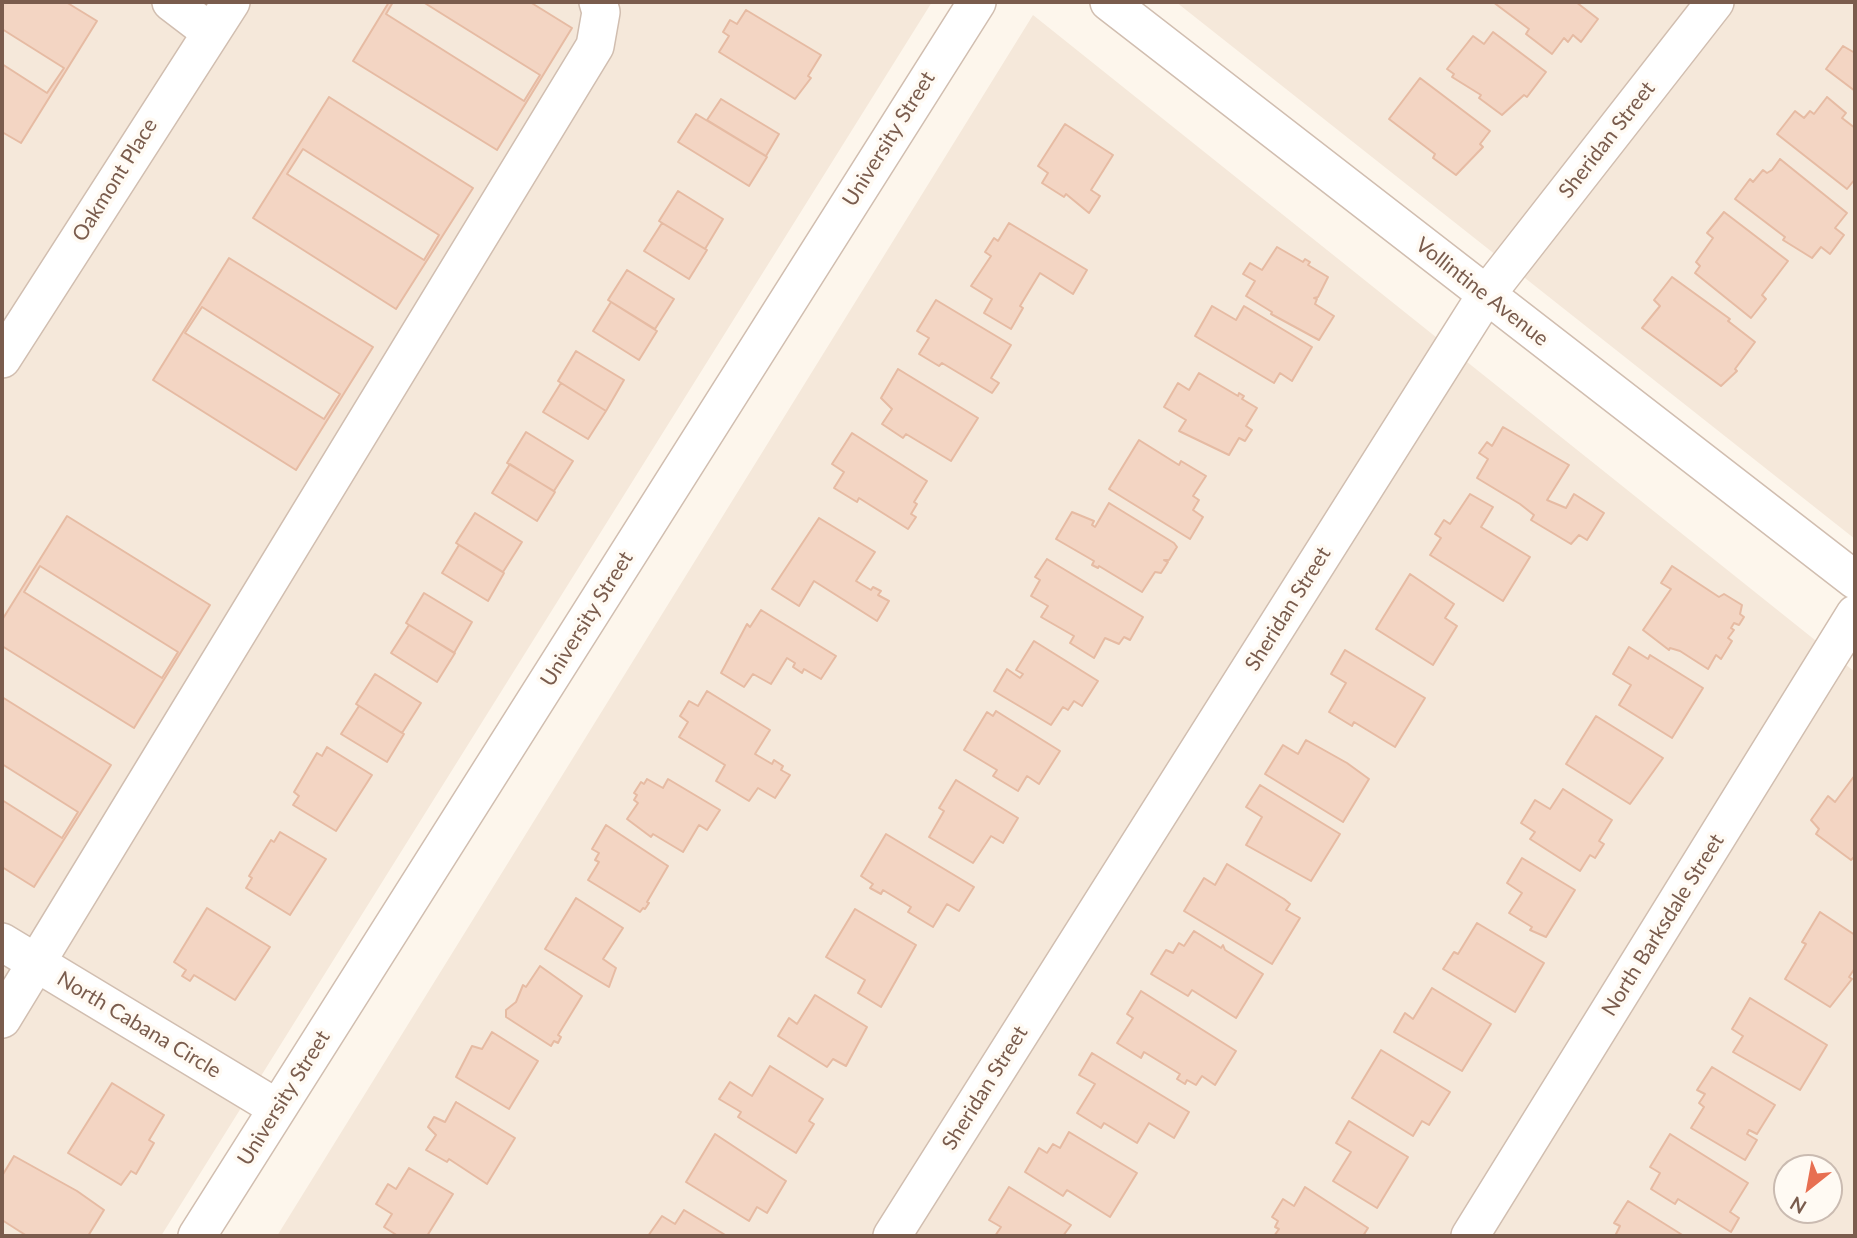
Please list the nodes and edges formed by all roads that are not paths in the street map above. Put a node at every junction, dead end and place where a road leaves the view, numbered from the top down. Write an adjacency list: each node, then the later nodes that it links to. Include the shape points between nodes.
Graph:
1 (171, 2): 7 (street)
2 (231, 2): 7 (street, Oakmont Place)
3 (598, 2): 13 (street, via 601,12 595,46)
4 (977, 2): 15 (street, University Street)
5 (1109, 2): 8 (street, Vollintine Avenue)
6 (1715, 2): 8 (street, Sheridan Street)
7 (209, 31): 9 (street, Oakmont Place)
8 (1486, 295): 10 (street, Vollintine Avenue); 17 (street, Sheridan Street)
9 (2, 359)
10 (1855, 580)
11 (1855, 614): 18 (street, North Barksdale Street)
12 (2, 942): 13 (street, North Cabana Circle)
13 (37, 963): 14 (street); 15 (street, North Cabana Circle)
14 (2, 1019)
15 (277, 1108): 16 (street, University Street)
16 (197, 1236)
17 (892, 1236)
18 (1470, 1236)

